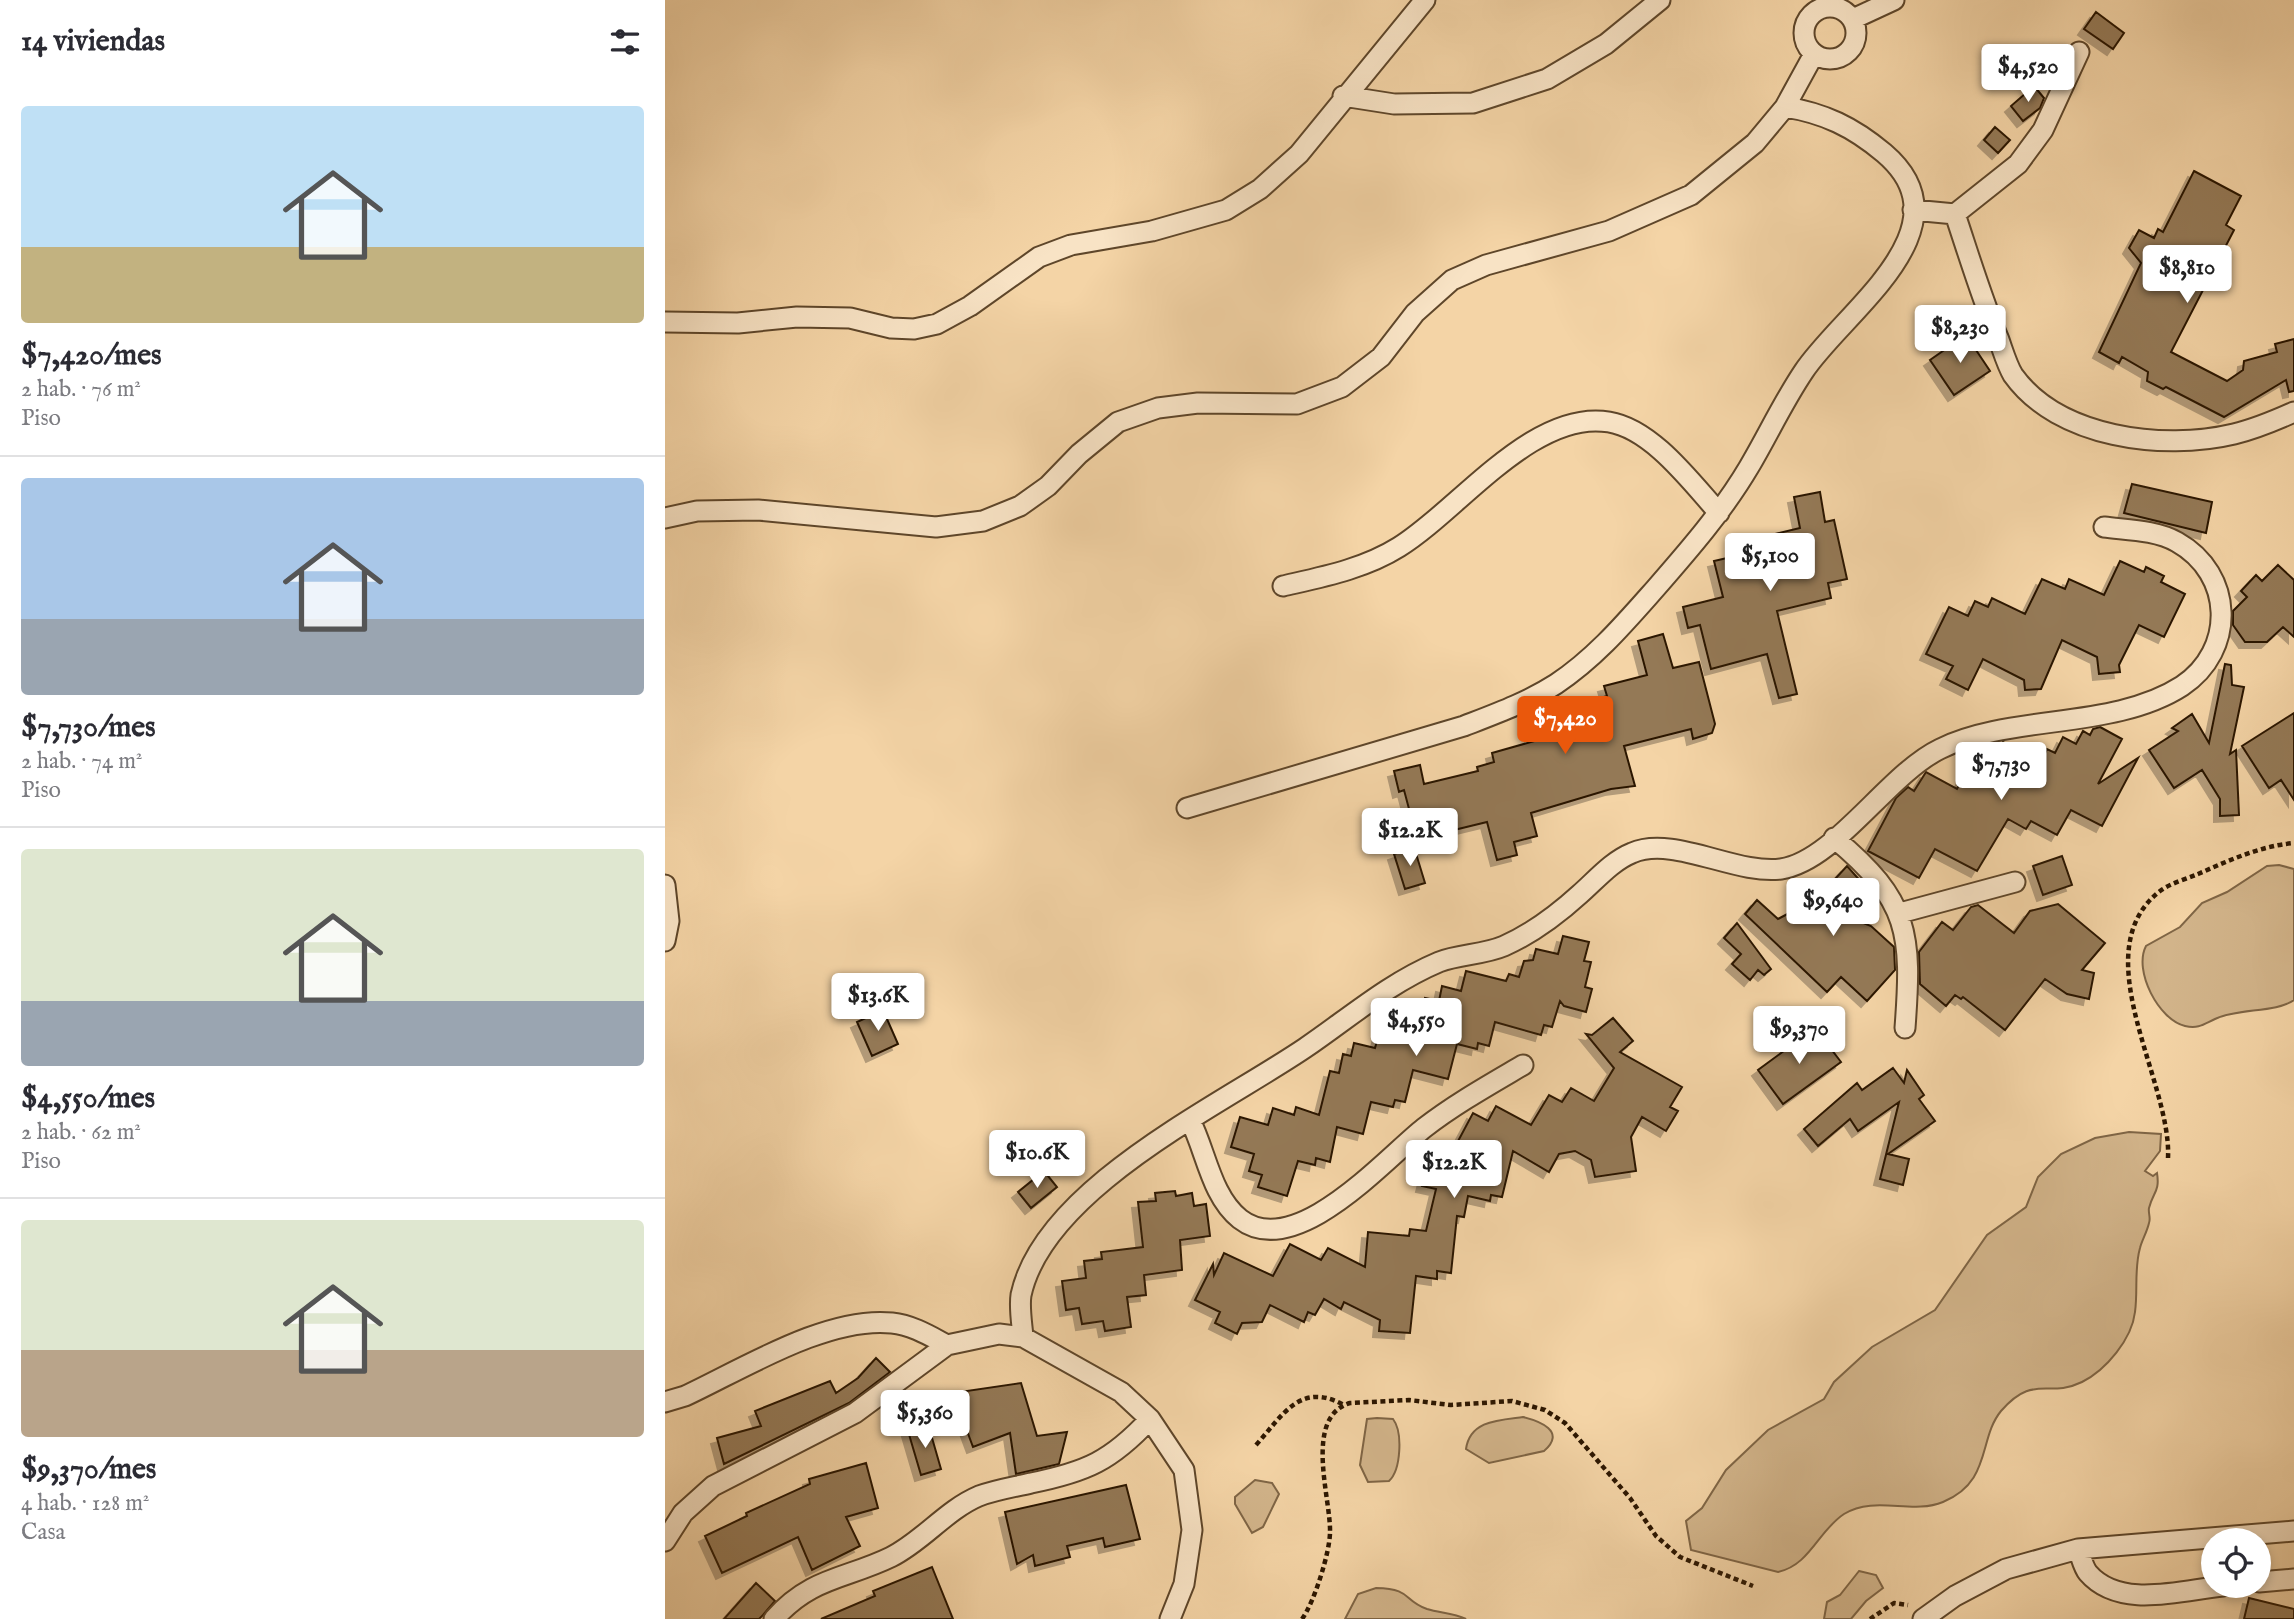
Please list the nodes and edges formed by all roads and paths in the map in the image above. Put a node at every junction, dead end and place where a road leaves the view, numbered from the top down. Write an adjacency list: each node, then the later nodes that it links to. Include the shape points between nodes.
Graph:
1 (1425, 0): 7 (street)
2 (1660, 0): 7 (street, via 1606,44 1547,79 1473,103 1394,104)
3 (1894, 0): 4 (street)
4 (1853, 19): 6 (street, via 1856,37 1848,53 1831,60); 6 (street, via 1839,8 1813,13 1804,38)
5 (2079, 52): 10 (street, via 2043,130 2018,164)
6 (1814, 54): 8 (street)
7 (1343, 96): 11 (street, via 1299,154 1260,189 1226,210 1152,231 1071,245 1039,257 937,324 891,328 850,318 797,317)
8 (1785, 107): 9 (street, via 1845,124 1875,146 1907,180); 14 (street, via 1731,166 1691,195 1609,231 1486,265 1452,280 1415,313 1381,357 1342,387 1297,404 1198,403 1158,408 1118,422 1048,486 1020,506 982,521 936,527 758,510 697,511)
9 (1913, 210): 10 (street); 13 (street, via 1904,251 1893,271 1805,369)
10 (1955, 214): 12 (street, via 2013,374 2043,405 2084,426 2123,438 2163,440 2231,435)
11 (665, 323)
12 (2294, 412)
13 (1719, 513): 16 (street, via 1661,450 1611,422 1584,421 1551,431 1519,451 1399,547 1367,563); 17 (street, via 1604,646 1555,684 1464,726)
14 (665, 518)
15 (2104, 527): 18 (street, via 2172,539 2209,568 2219,589 2221,616 2218,643 2205,666 2150,702 1971,738 1939,749)
16 (1283, 586)
17 (1187, 808)
18 (1834, 838): 22 (street, via 1881,882); 26 (street, via 1805,860 1779,869 1666,850 1635,851 1563,909 1503,947 1443,961 1412,975)
19 (2294, 843): 27 (path, via 2250,852 2165,888 2140,912 2132,927 2128,942 2133,1003 2164,1110)
20 (2015, 882): 22 (street)
21 (665, 885): 23 (street, via 669,921)
22 (1900, 913): 24 (street, via 1908,982)
23 (665, 941)
24 (1905, 1028)
25 (1523, 1065): 26 (street, via 1423,1129 1338,1201 1313,1217 1275,1228 1242,1221 1226,1206)
26 (1190, 1120): 28 (street, via 1106,1178 1061,1224 1031,1264 1020,1299)
27 (2168, 1158)
28 (1023, 1337): 29 (street, via 999,1334); 32 (street, via 1121,1392)
29 (947, 1345): 30 (street, via 913,1328 873,1322 812,1337); 35 (street, via 855,1413 713,1486 683,1513)
30 (665, 1402)
31 (1344, 1405): 33 (path, via 1320,1395 1294,1403); 39 (path, via 1512,1401 1545,1410 1565,1423 1656,1536 1680,1557); 44 (path, via 1331,1420 1324,1439 1321,1461 1331,1535)
32 (1150, 1419): 42 (street, via 1098,1464 979,1496 890,1557 810,1588); 43 (street, via 1184,1470 1192,1530 1184,1584)
33 (1256, 1445)
34 (2294, 1531): 36 (street)
35 (665, 1541)
36 (2078, 1549): 40 (street, via 2087,1572 2126,1594); 41 (street, via 2006,1569)
37 (2294, 1579): 38 (street)
38 (2271, 1581)
39 (1753, 1586)
40 (2201, 1589)
41 (1924, 1618): 45 (path, via 1909,1605 1894,1603)
42 (774, 1619)
43 (1170, 1619)
44 (1302, 1619)
45 (1870, 1619)

